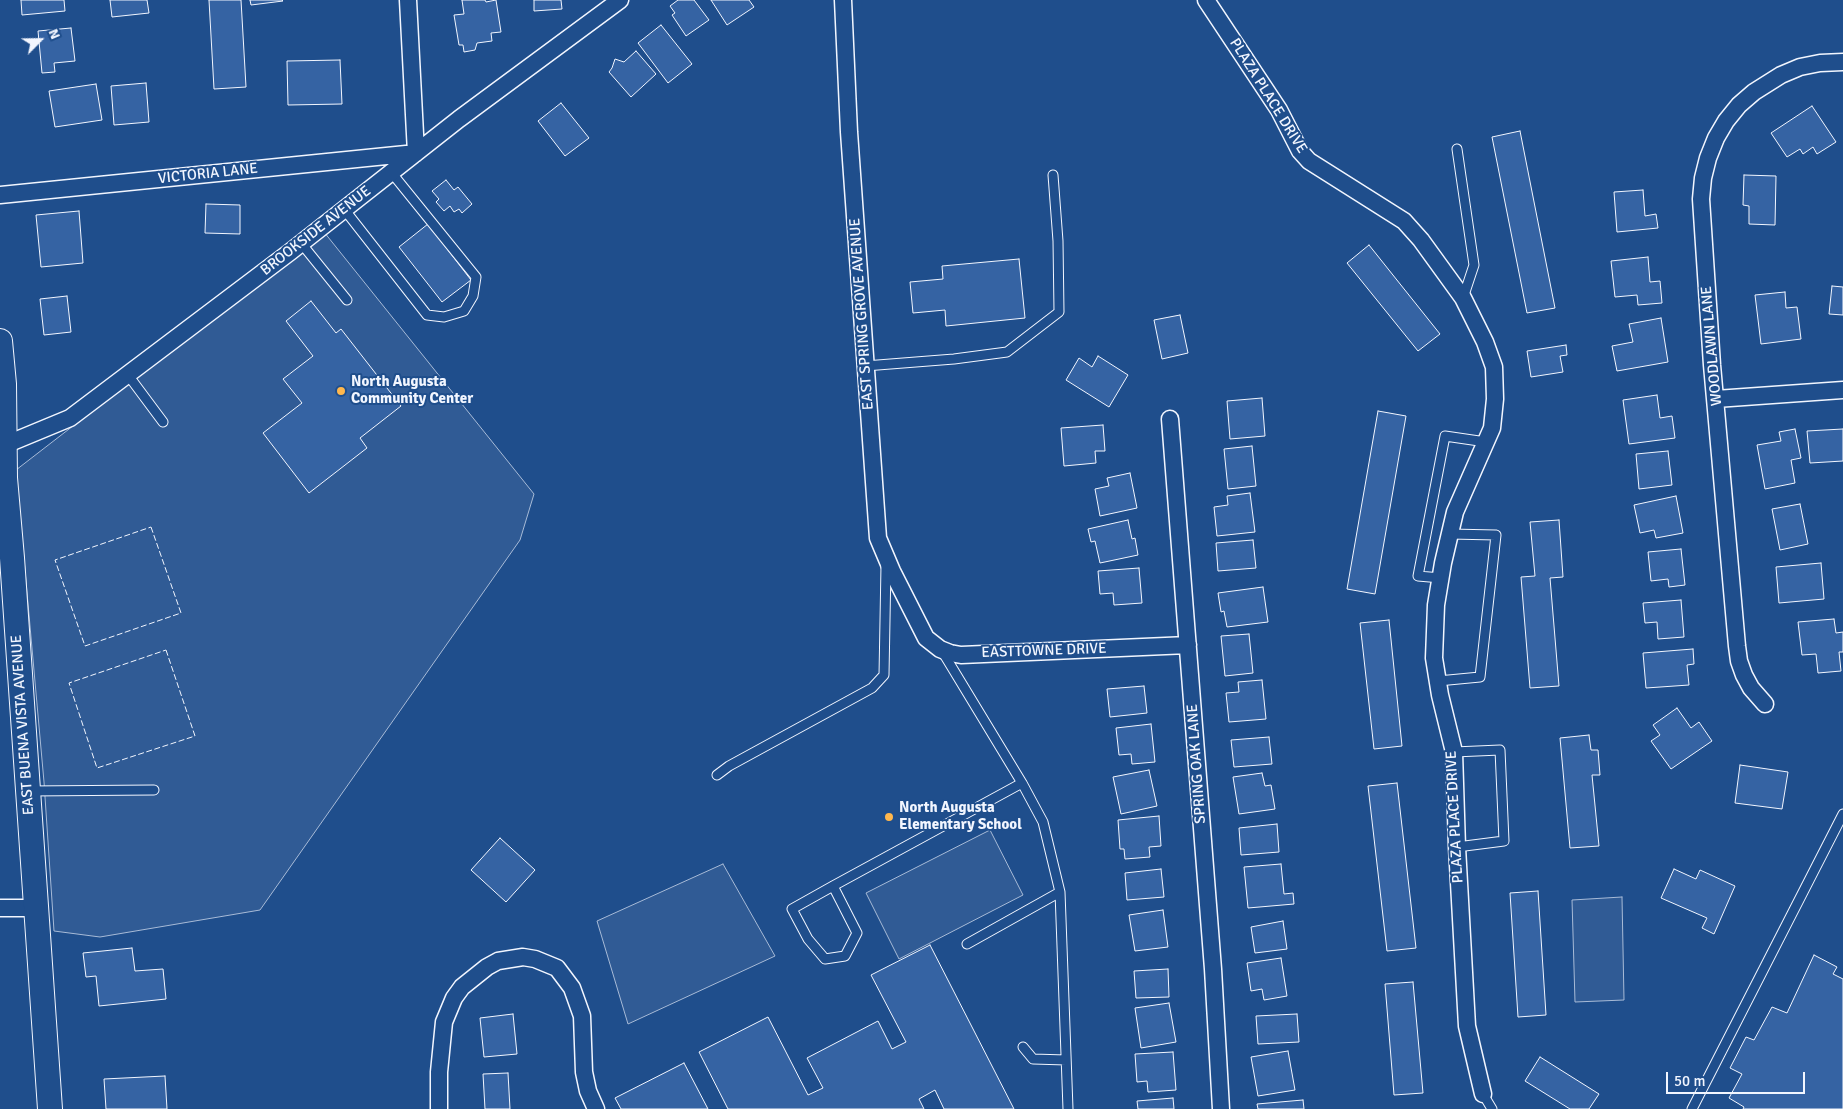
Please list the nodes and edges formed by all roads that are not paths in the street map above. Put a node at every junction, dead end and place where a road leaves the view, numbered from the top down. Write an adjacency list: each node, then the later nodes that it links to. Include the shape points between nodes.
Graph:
1 (408, 0): 7 (street)
2 (620, 0): 7 (street, BROOKSIDE AVENUE)
3 (843, 0): 16 (street, EAST SPRING GROVE AVENUE)
4 (1206, 0): 13 (street, PLAZA PLACE DRIVE, via 1279,110 1308,161 1404,222)
5 (1843, 62): 19 (street, WOODLAWN LANE, via 1800,67 1759,88 1726,121 1708,158 1701,199)
6 (1457, 149): 13 (lane, via 1474,265)
7 (416, 153): 8 (street, BROOKSIDE AVENUE); 10 (street, VICTORIA LANE)
8 (391, 172): 11 (street, BROOKSIDE AVENUE); 11 (lane, via 476,277 473,296 464,310 444,317 427,315)
9 (1053, 175): 16 (lane, via 1060,312 1007,352)
10 (0, 195)
11 (344, 209): 12 (street, BROOKSIDE AVENUE)
12 (301, 243): 14 (lane); 17 (street, BROOKSIDE AVENUE)
13 (1463, 298): 22 (street, PLAZA PLACE DRIVE, via 1494,367 1492,428)
14 (347, 300)
15 (0, 341): 23 (main road, EAST BUENA VISTA AVENUE, via 4,384)
16 (865, 366): 25 (street, EAST SPRING GROVE AVENUE, via 878,538)
17 (128, 375): 21 (lane); 23 (street, BROOKSIDE AVENUE, via 70,418)
18 (1843, 390): 19 (street)
19 (1716, 399): 30 (street, WOODLAWN LANE, via 1739,661 1751,688)
20 (1170, 419): 27 (street, SPRING OAK LANE)
21 (163, 422)
22 (1486, 442): 24 (street, PLAZA PLACE DRIVE, via 1455,512); 26 (lane, via 1445,436 1418,576)
23 (2, 447): 35 (main road, EAST BUENA VISTA AVENUE, via 11,610)
24 (1450, 534): 26 (street, PLAZA PLACE DRIVE); 29 (lane, via 1496,535 1480,677)
25 (886, 555): 28 (street, EAST SPRING GROVE AVENUE, via 926,638); 32 (lane, via 884,675 872,688)
26 (1440, 578): 29 (street, PLAZA PLACE DRIVE, via 1434,658)
27 (1188, 645): 28 (street, EASTTOWNE DRIVE, via 961,655); 50 (street, SPRING OAK LANE)
28 (940, 649): 33 (lane)
29 (1438, 681): 31 (street, PLAZA PLACE DRIVE)
30 (1765, 704)
31 (1454, 752): 37 (street, PLAZA PLACE DRIVE); 37 (lane, via 1500,750 1504,841)
32 (717, 775)
33 (1022, 783): 38 (lane); 39 (lane, via 1043,822)
34 (154, 790): 35 (lane)
35 (28, 791): 41 (main road, EAST BUENA VISTA AVENUE)
36 (1843, 814): 52 (lane)
37 (1457, 846): 45 (street, PLAZA PLACE DRIVE, via 1467,1026)
38 (833, 886): 38 (lane, via 792,909 808,939 825,959 845,956 857,932)
39 (1060, 892): 42 (lane); 44 (lane)
40 (0, 908): 41 (street)
41 (36, 908): 46 (main road, EAST BUENA VISTA AVENUE)
42 (967, 944)
43 (1024, 1047): 44 (lane, via 1033,1059)
44 (1066, 1060): 49 (lane)
45 (1483, 1094): 51 (lane)
46 (50, 1109)
47 (439, 1109): 48 (street, via 444,1022 454,998 487,967 498,961 523,957 557,968 572,988 582,1016 584,1072)
48 (596, 1109)
49 (1068, 1109)
50 (1221, 1109)
51 (1492, 1109)
52 (1692, 1109)

